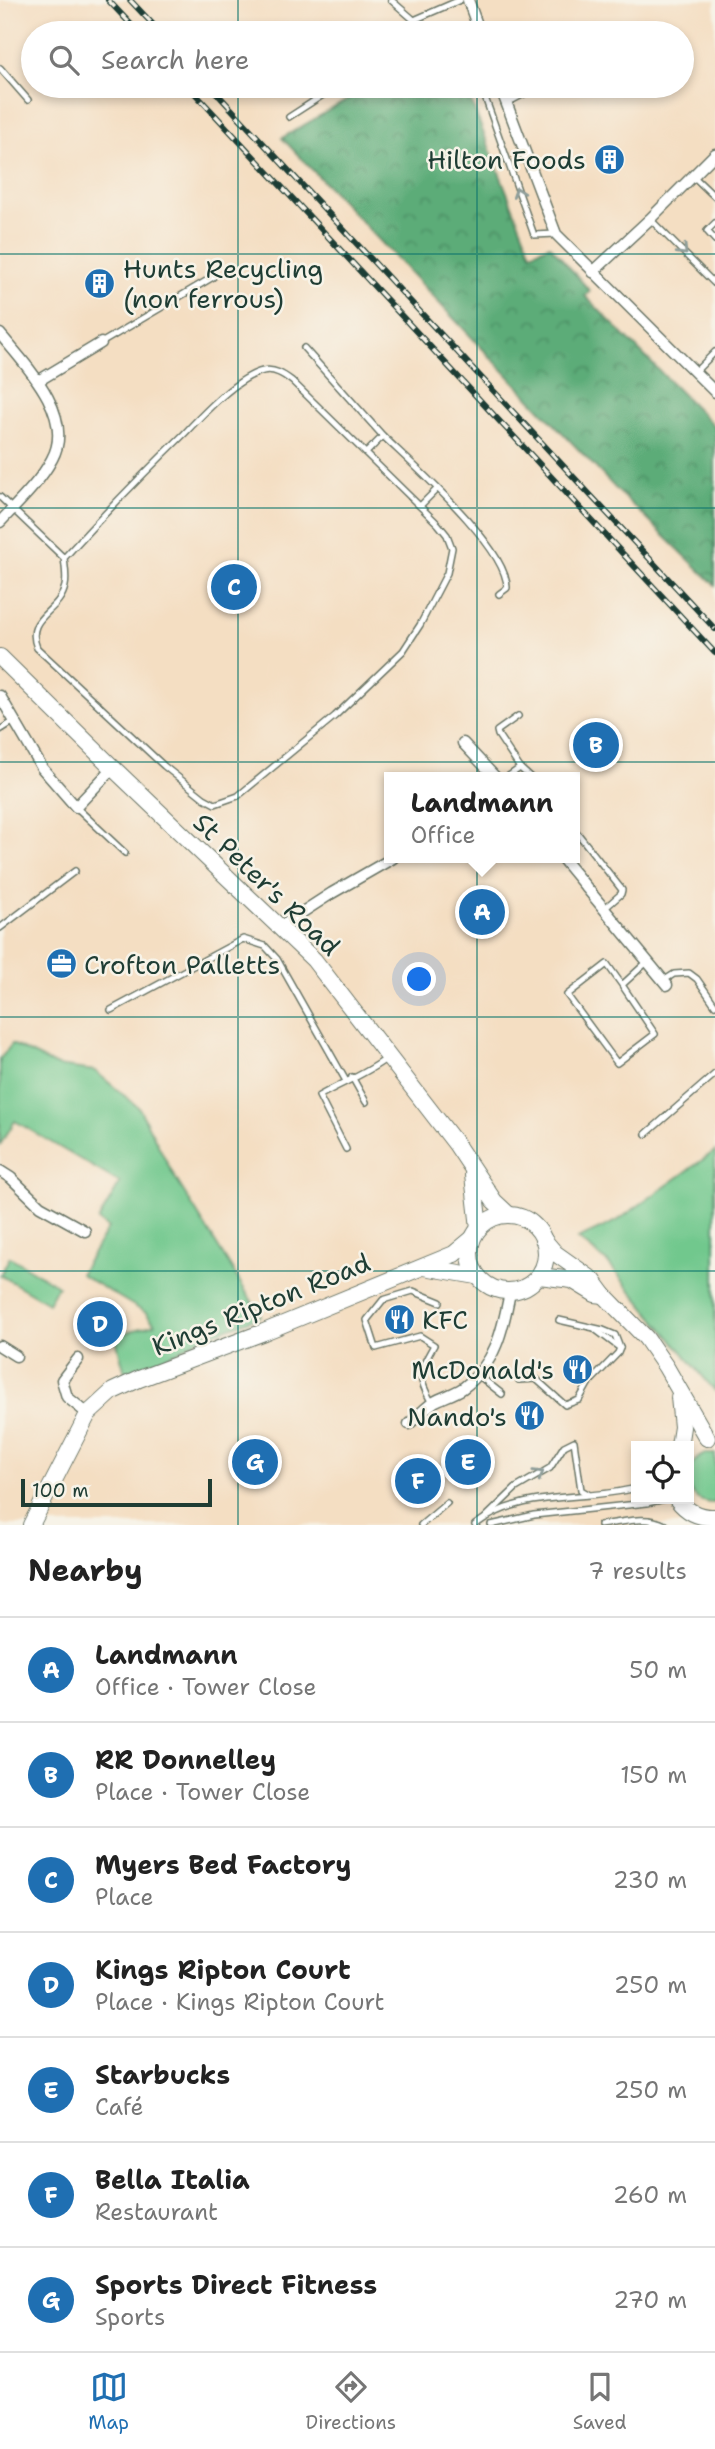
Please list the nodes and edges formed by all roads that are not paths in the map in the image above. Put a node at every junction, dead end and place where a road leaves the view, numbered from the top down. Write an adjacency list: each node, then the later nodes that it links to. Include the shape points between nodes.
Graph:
1 (391, 0): 6 (lane)
2 (442, 0): 5 (lane)
3 (460, 0): 5 (lane)
4 (468, 0): 7 (street)
5 (448, 5): 6 (lane)
6 (414, 20)
7 (476, 21)
8 (0, 68): 9 (lane)
9 (21, 93)
10 (318, 98): 15 (lane)
11 (485, 98): 21 (lane, one-way to 11, via 534,235)
12 (505, 98): 14 (street)
13 (516, 98): 14 (lane)
14 (507, 103): 21 (street)
15 (289, 117)
16 (715, 154): 17 (street)
17 (693, 176): 18 (lane); 19 (street)
18 (715, 197)
19 (650, 219): 23 (street); 25 (lane, one-way to 25)
20 (715, 223): 22 (lane, via 706,231)
21 (556, 234): 23 (street)
22 (715, 240)
23 (593, 272): 30 (street)
24 (213, 277): 27 (lane)
25 (715, 284)
26 (0, 334): 31 (street)
27 (102, 344): 31 (street)
28 (304, 348): 33 (lane)
29 (715, 352): 30 (lane)
30 (695, 372): 32 (street)
31 (38, 381): 38 (street, via 53,409 59,435 54,457)
32 (715, 392)
33 (383, 436): 34 (lane); 35 (lane)
34 (366, 453): 37 (lane); 40 (lane, via 292,381 283,374 262,371 219,399)
35 (437, 489): 37 (lane); 41 (lane, via 479,533 500,564 507,588)
36 (0, 497): 38 (lane)
37 (420, 506): 40 (lane, via 452,548 447,573 403,651 335,716 238,796 215,804 164,766 37,648 34,627 66,586)
38 (12, 510): 39 (street); 40 (lane)
39 (0, 522)
40 (64, 558)
41 (499, 594)
42 (0, 657): 48 (street, St Peter's Road)
43 (0, 696): 45 (street)
44 (517, 716): 49 (lane, via 497,731)
45 (16, 720): 46 (lane); 53 (street, via 42,768)
46 (0, 730)
47 (463, 743): 50 (street)
48 (113, 768): 53 (street); 60 (street, St Peter's Road)
49 (520, 768): 51 (lane); 52 (lane)
50 (490, 772)
51 (514, 772)
52 (524, 772)
53 (76, 807): 55 (lane)
54 (580, 836): 59 (lane, via 622,890)
55 (125, 853)
56 (384, 863): 60 (street)
57 (566, 863): 59 (street)
58 (75, 871): 61 (lane)
59 (604, 909): 62 (street)
60 (281, 926): 67 (street, St Peter's Road, via 314,960)
61 (0, 928)
62 (647, 962): 63 (street); 64 (lane)
63 (665, 983): 65 (lane, via 674,974 689,973)
64 (622, 985): 64 (lane, via 655,1034 617,1063 567,995 607,964)
65 (715, 1004)
66 (111, 1010): 69 (lane, via 243,939 265,946 276,959)
67 (389, 1056): 69 (lane); 73 (street, St Peter's Road)
68 (715, 1074): 71 (lane)
69 (349, 1079): 70 (lane); 72 (lane, via 319,1096)
70 (366, 1102)
71 (646, 1134)
72 (346, 1149)
73 (472, 1169): 75 (street, St Peter's Road); 77 (street)
74 (0, 1171): 76 (street, via 40,1206)
75 (509, 1216): 77 (street, via 489,1220); 78 (street, via 526,1220)
76 (85, 1231)
77 (476, 1233): 79 (street, Kings Ripton Road, via 454,1254); 80 (street, via 470,1258)
78 (543, 1238): 81 (street, via 545,1264); 83 (street)
79 (419, 1267): 80 (street); 94 (street, Kings Ripton Road, via 139,1379 113,1391)
80 (477, 1276): 82 (street, via 486,1285)
81 (539, 1276): 82 (street); 83 (street, via 572,1280)
82 (510, 1292): 89 (street, via 502,1333)
83 (604, 1295): 91 (street, via 646,1338)
84 (440, 1302): 93 (lane, via 413,1291 383,1300 367,1320 376,1348 420,1336 434,1345 420,1370)
85 (559, 1320): 90 (lane, via 615,1335 620,1348 572,1404 565,1405 536,1379)
86 (0, 1346): 87 (street)
87 (16, 1356)
88 (78, 1359): 94 (street, via 62,1380 67,1397)
89 (478, 1375): 92 (lane); 93 (street)
90 (519, 1380)
91 (679, 1392): 96 (street); 97 (street)
92 (502, 1394)
93 (432, 1403): 95 (street)
94 (88, 1414): 106 (street, Kings Ripton Road)
95 (409, 1424)
96 (711, 1438): 98 (street)
97 (680, 1441)
98 (694, 1443)
99 (631, 1489): 100 (lane)
100 (588, 1494): 104 (lane, via 516,1503); 104 (lane, one-way to 100, via 516,1488 551,1468 564,1446 574,1441 581,1490)
101 (447, 1503): 107 (lane)
102 (638, 1504): 109 (lane)
103 (681, 1504): 105 (street, via 697,1515)
104 (486, 1517): 108 (lane)
105 (715, 1517)
106 (31, 1525)
107 (421, 1525)
108 (475, 1525)
109 (491, 1525)
110 (600, 1525): 111 (lane, via 642,1519)
111 (665, 1525)

